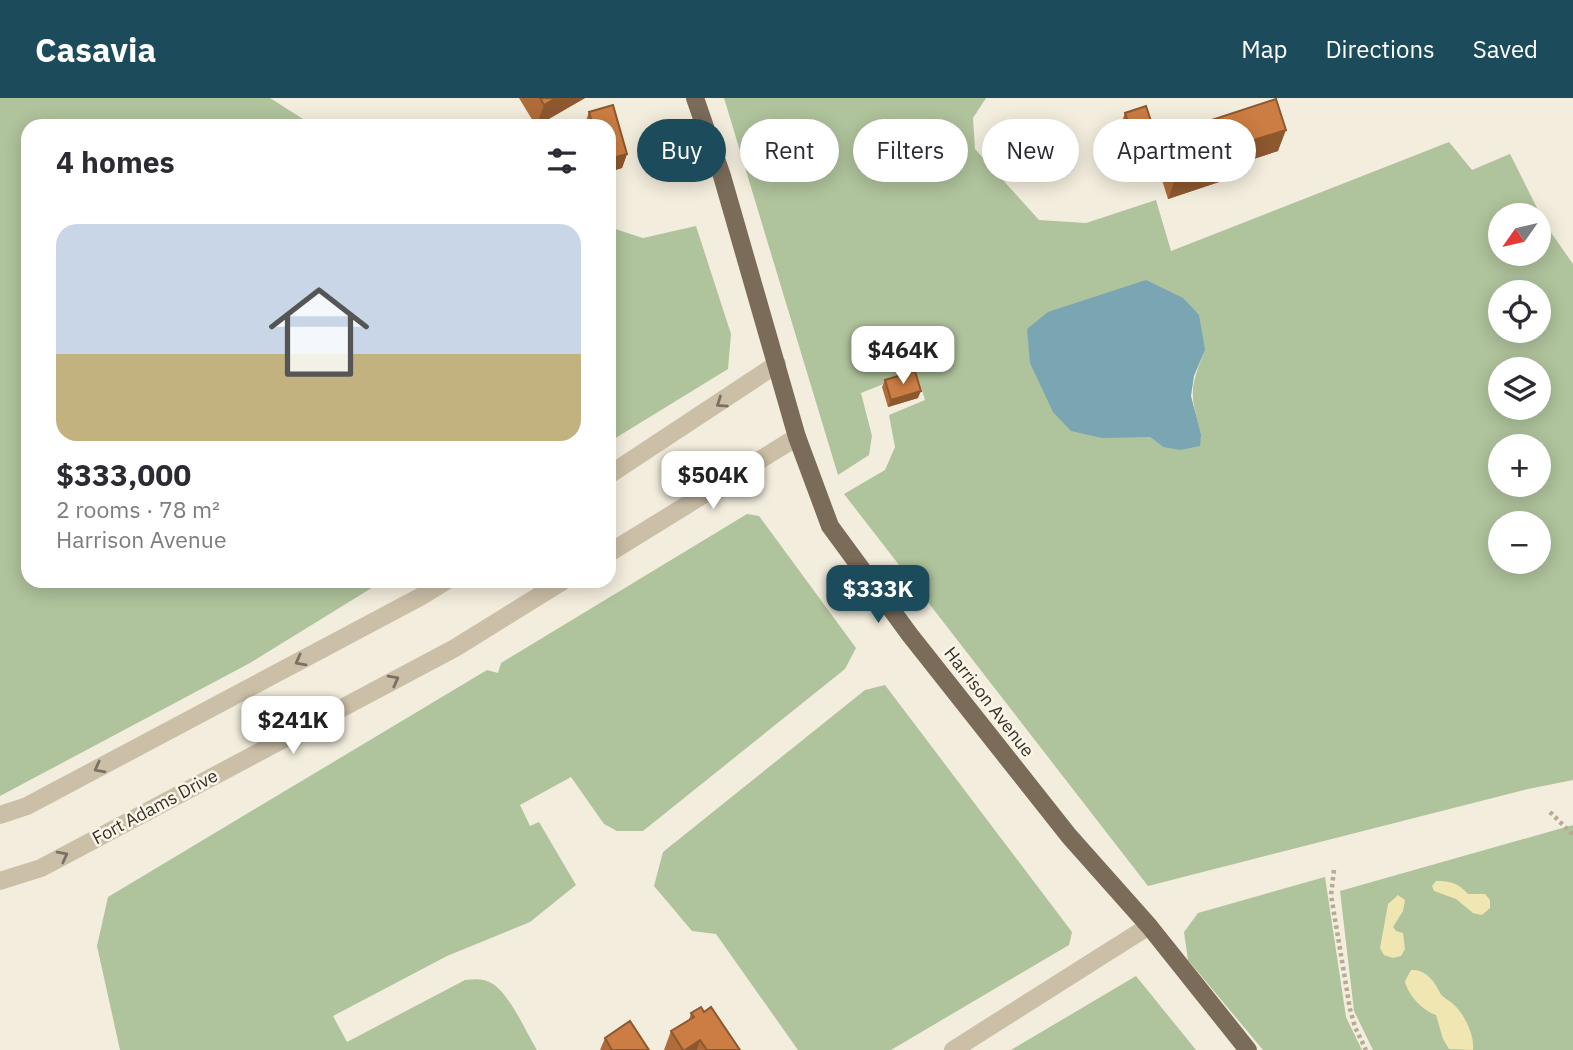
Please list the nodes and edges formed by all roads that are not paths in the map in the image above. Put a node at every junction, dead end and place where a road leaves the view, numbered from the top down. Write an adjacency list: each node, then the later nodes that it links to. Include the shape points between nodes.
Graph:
1 (695, 98): 2 (main road, Harrison Avenue)
2 (777, 364): 3 (main road, Harrison Avenue); 4 (street, one-way to 4)
3 (797, 437): 5 (street); 10 (main road, Harrison Avenue, via 830,526 1069,836)
4 (616, 470)
5 (616, 549)
6 (435, 588): 8 (street, one-way to 8, via 40,799)
7 (553, 588): 9 (street, Fort Adams Drive, one-way to 7, via 41,868 455,648)
8 (0, 815)
9 (0, 881)
10 (1149, 926): 11 (street); 12 (main road, Harrison Avenue)
11 (953, 1050)
12 (1248, 1050)

